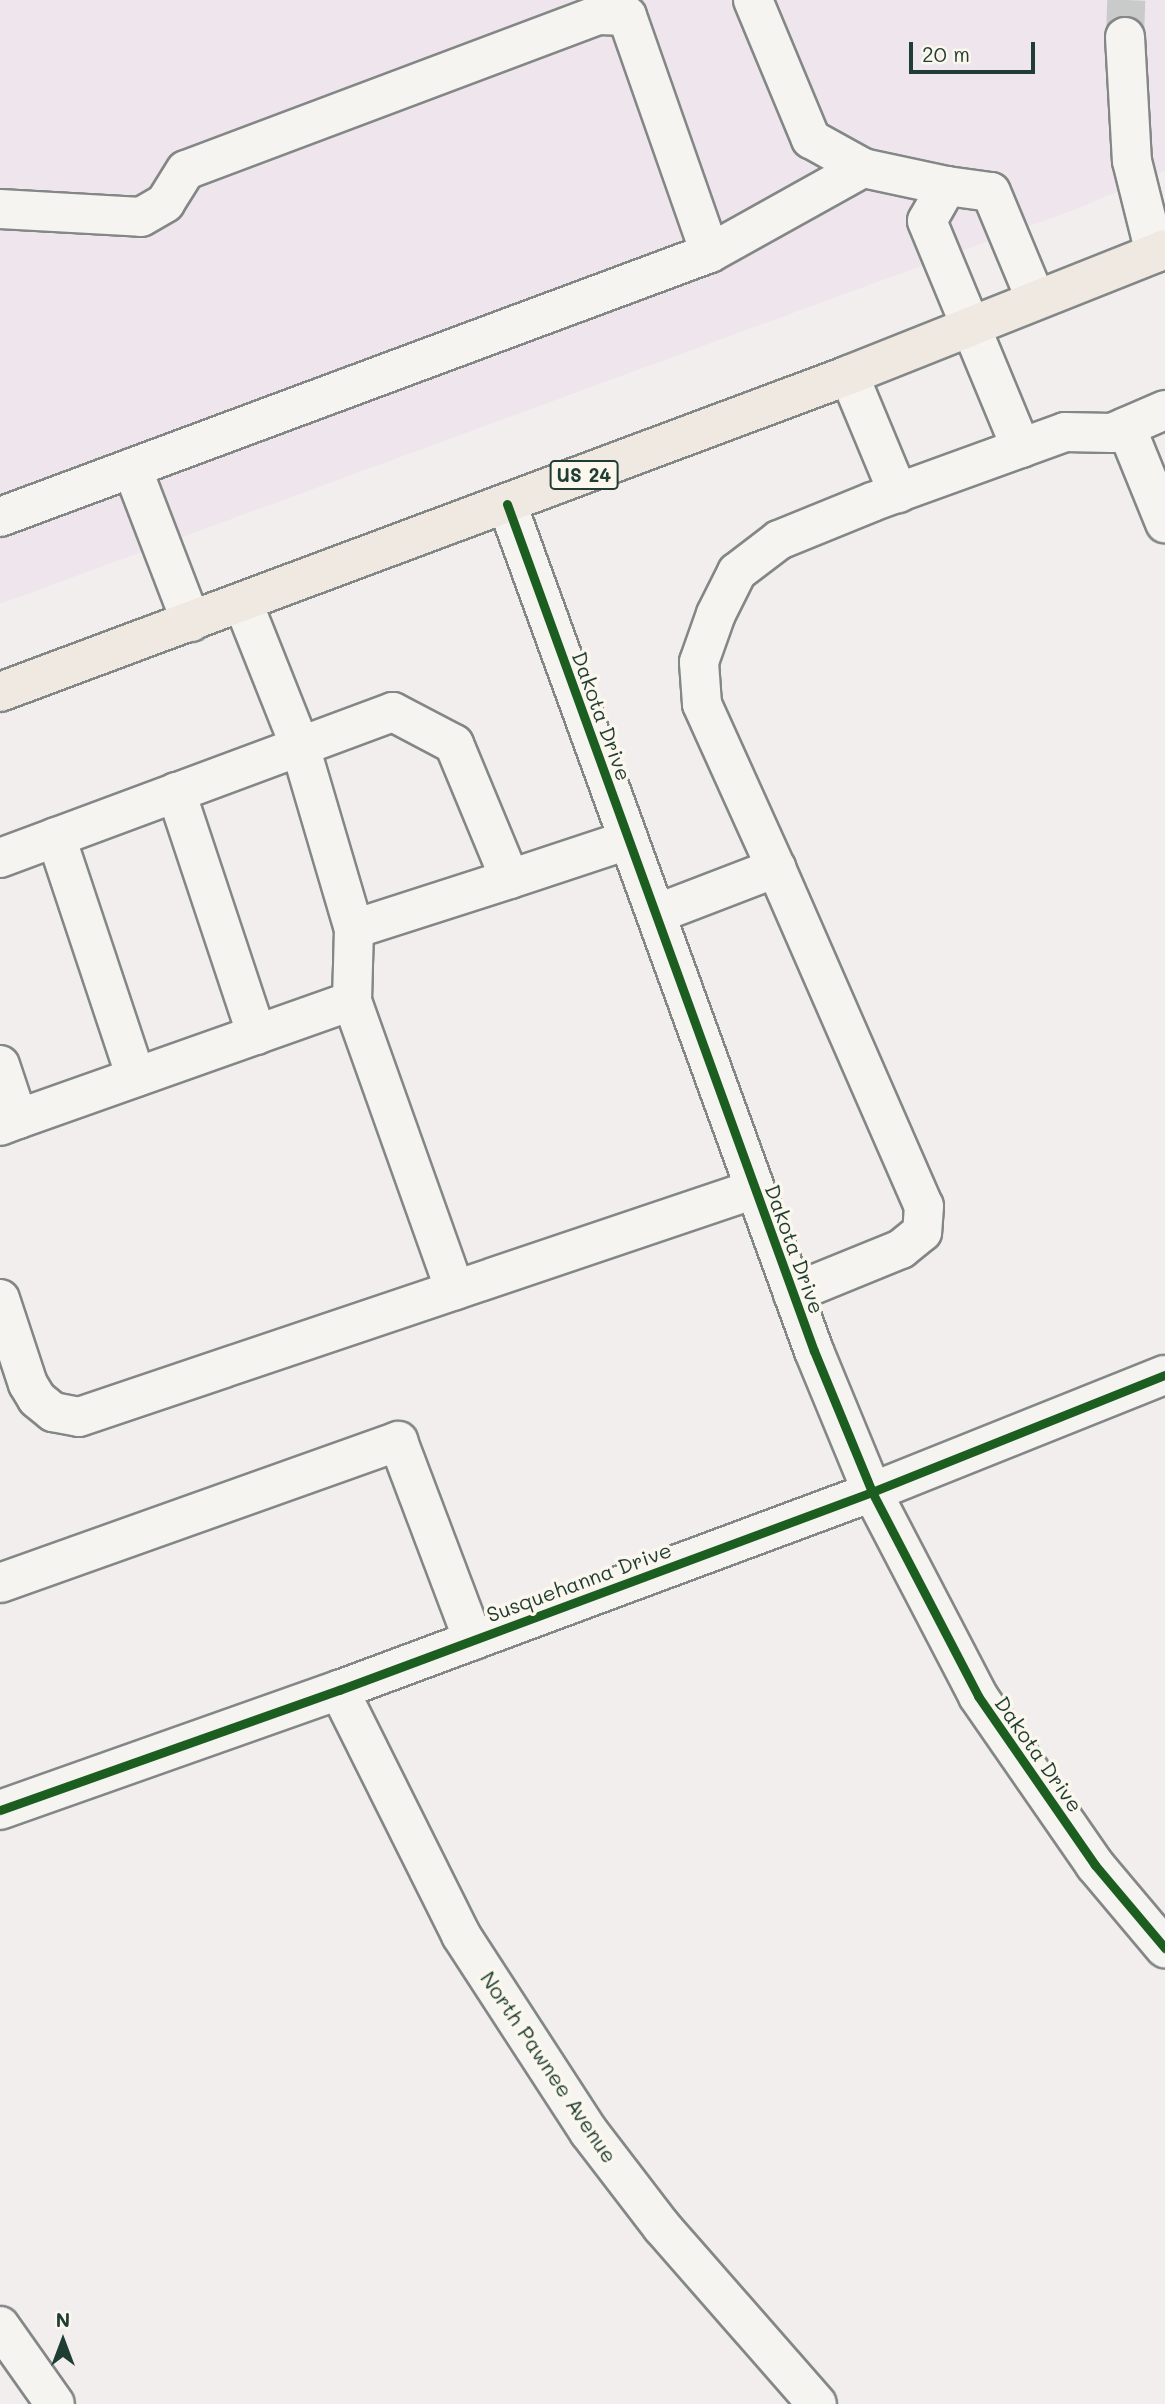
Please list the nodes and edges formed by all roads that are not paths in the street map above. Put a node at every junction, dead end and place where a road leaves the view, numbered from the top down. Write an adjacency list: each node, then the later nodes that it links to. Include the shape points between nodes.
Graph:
1 (753, 0): 3 (street, via 811,139)
2 (1125, 37): 6 (street, via 1132,161)
3 (863, 168): 4 (street); 7 (street)
4 (947, 186): 8 (street, via 991,192); 9 (street, via 926,221)
5 (0, 209): 7 (street, via 141,217 165,203 186,170 599,15 627,16)
6 (1160, 251): 8 (highway, US 24)
7 (710, 253): 14 (street)
8 (1036, 300): 9 (highway, US 24)
9 (969, 327): 10 (highway, US 24); 13 (street)
10 (849, 375): 15 (street); 16 (highway, US 24)
11 (1165, 410): 12 (street)
12 (1126, 427): 13 (street, via 1112,433 1065,432); 18 (street)
13 (1021, 448): 15 (street)
14 (132, 468): 17 (street); 20 (street)
15 (898, 493): 27 (street, via 779,540 737,572 699,662 702,704)
16 (507, 504): 19 (highway, US 24); 25 (street, Dakota Drive)
17 (0, 517)
18 (1165, 523)
19 (243, 603): 20 (highway, US 24); 22 (street)
20 (191, 622): 21 (highway, US 24)
21 (0, 692)
22 (300, 746): 23 (street); 28 (street, via 393,712 454,744); 30 (street)
23 (176, 792): 24 (street); 32 (street)
24 (56, 837): 26 (street); 34 (street)
25 (628, 840): 28 (street); 29 (street, Dakota Drive)
26 (0, 858)
27 (776, 868): 29 (street); 38 (street, via 924,1206 922,1232 901,1249)
28 (510, 879): 30 (street)
29 (656, 914): 36 (street, Dakota Drive)
30 (354, 929): 31 (street)
31 (352, 1001): 32 (street); 37 (street)
32 (257, 1035): 34 (street)
33 (0, 1065): 35 (street)
34 (136, 1077): 35 (street)
35 (9, 1122)
36 (755, 1189): 37 (street); 38 (street, Dakota Drive)
37 (455, 1290): 39 (street, via 79,1417 53,1412 37,1399)
38 (793, 1293): 41 (street, Dakota Drive)
39 (0, 1299)
40 (1165, 1375): 41 (street, Susquehanna Drive)
41 (873, 1492): 43 (street, Susquehanna Drive); 46 (street, Dakota Drive, via 978,1696 1095,1865)
42 (0, 1583): 43 (street, via 398,1441)
43 (473, 1640): 44 (street, Susquehanna Drive)
44 (339, 1690): 45 (street, Susquehanna Drive); 49 (street, North Pawnee Avenue, via 461,1935 589,2132 662,2227)
45 (0, 1810)
46 (1165, 1948)
47 (0, 2326): 48 (street)
48 (55, 2404)
49 (817, 2404)

